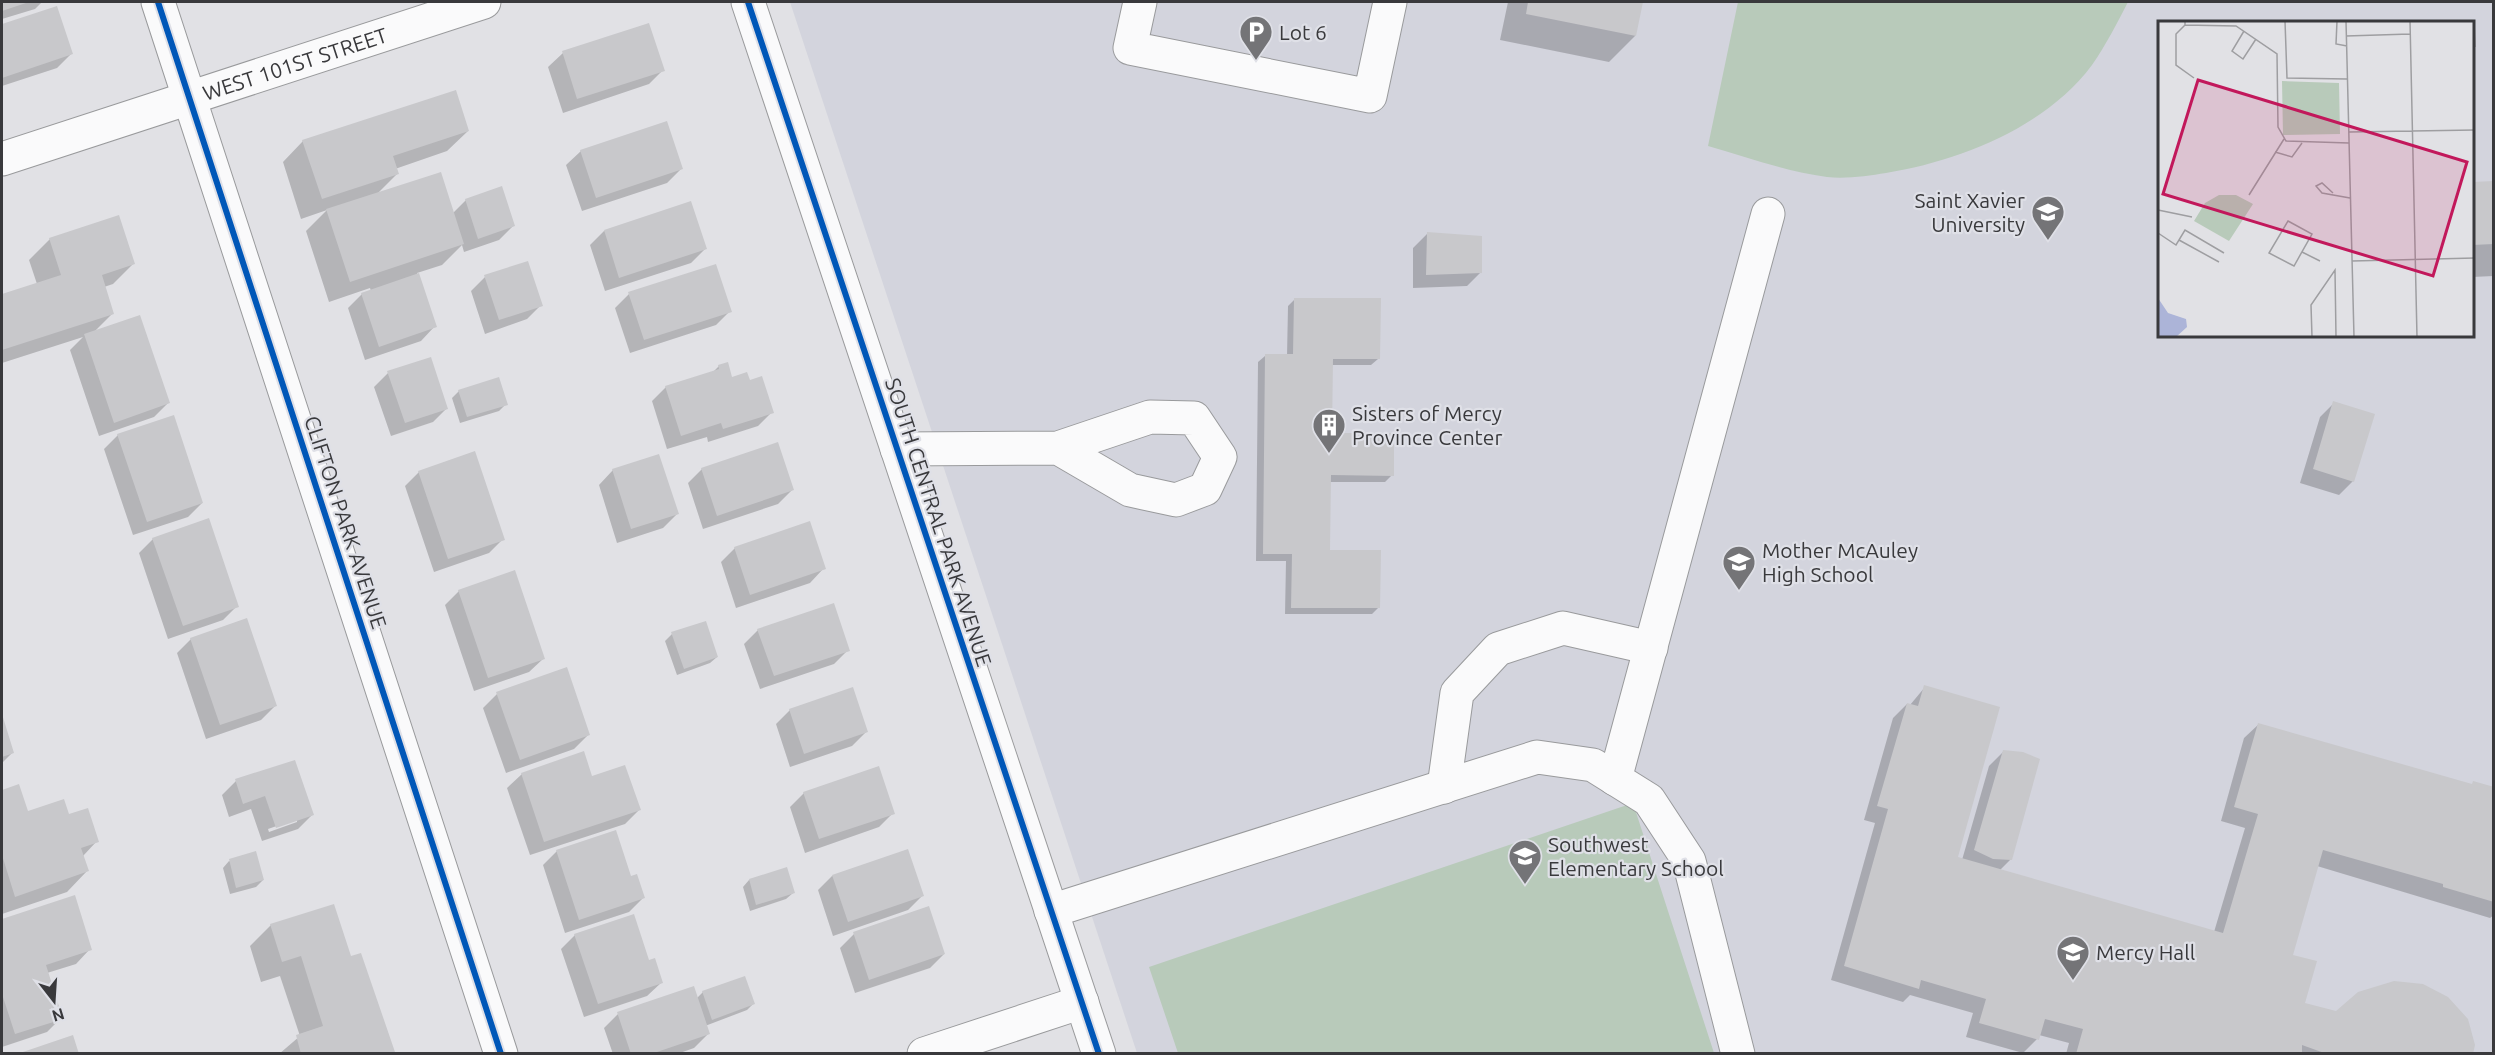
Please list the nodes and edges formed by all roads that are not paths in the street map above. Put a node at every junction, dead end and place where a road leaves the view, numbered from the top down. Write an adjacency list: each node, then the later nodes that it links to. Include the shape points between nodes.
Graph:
1 (158, 2): 6 (street, CLIFTON PARK AVENUE)
2 (484, 2): 6 (street, WEST 101ST STREET)
3 (748, 2): 10 (street, SOUTH CENTRAL PARK AVENUE)
4 (1140, 2): 5 (street, via 1130,48 1370,96)
5 (1390, 2)
6 (190, 98): 7 (street, WEST 101ST STREET); 16 (street, CLIFTON PARK AVENUE)
7 (2, 159)
8 (1768, 214): 11 (street)
9 (1058, 448): 10 (street)
10 (897, 449): 14 (street, SOUTH CENTRAL PARK AVENUE)
11 (1651, 648): 12 (street); 13 (street, via 1563,627 1498,649 1457,693)
12 (1615, 779): 13 (street, via 1593,765 1537,757); 19 (street, via 1649,800 1689,861)
13 (1444, 787): 14 (street)
14 (1051, 911): 15 (street, SOUTH CENTRAL PARK AVENUE)
15 (1082, 1002): 17 (street); 18 (street, SOUTH CENTRAL PARK AVENUE)
16 (501, 1053)
17 (924, 1053)
18 (1099, 1053)
19 (1738, 1053)

